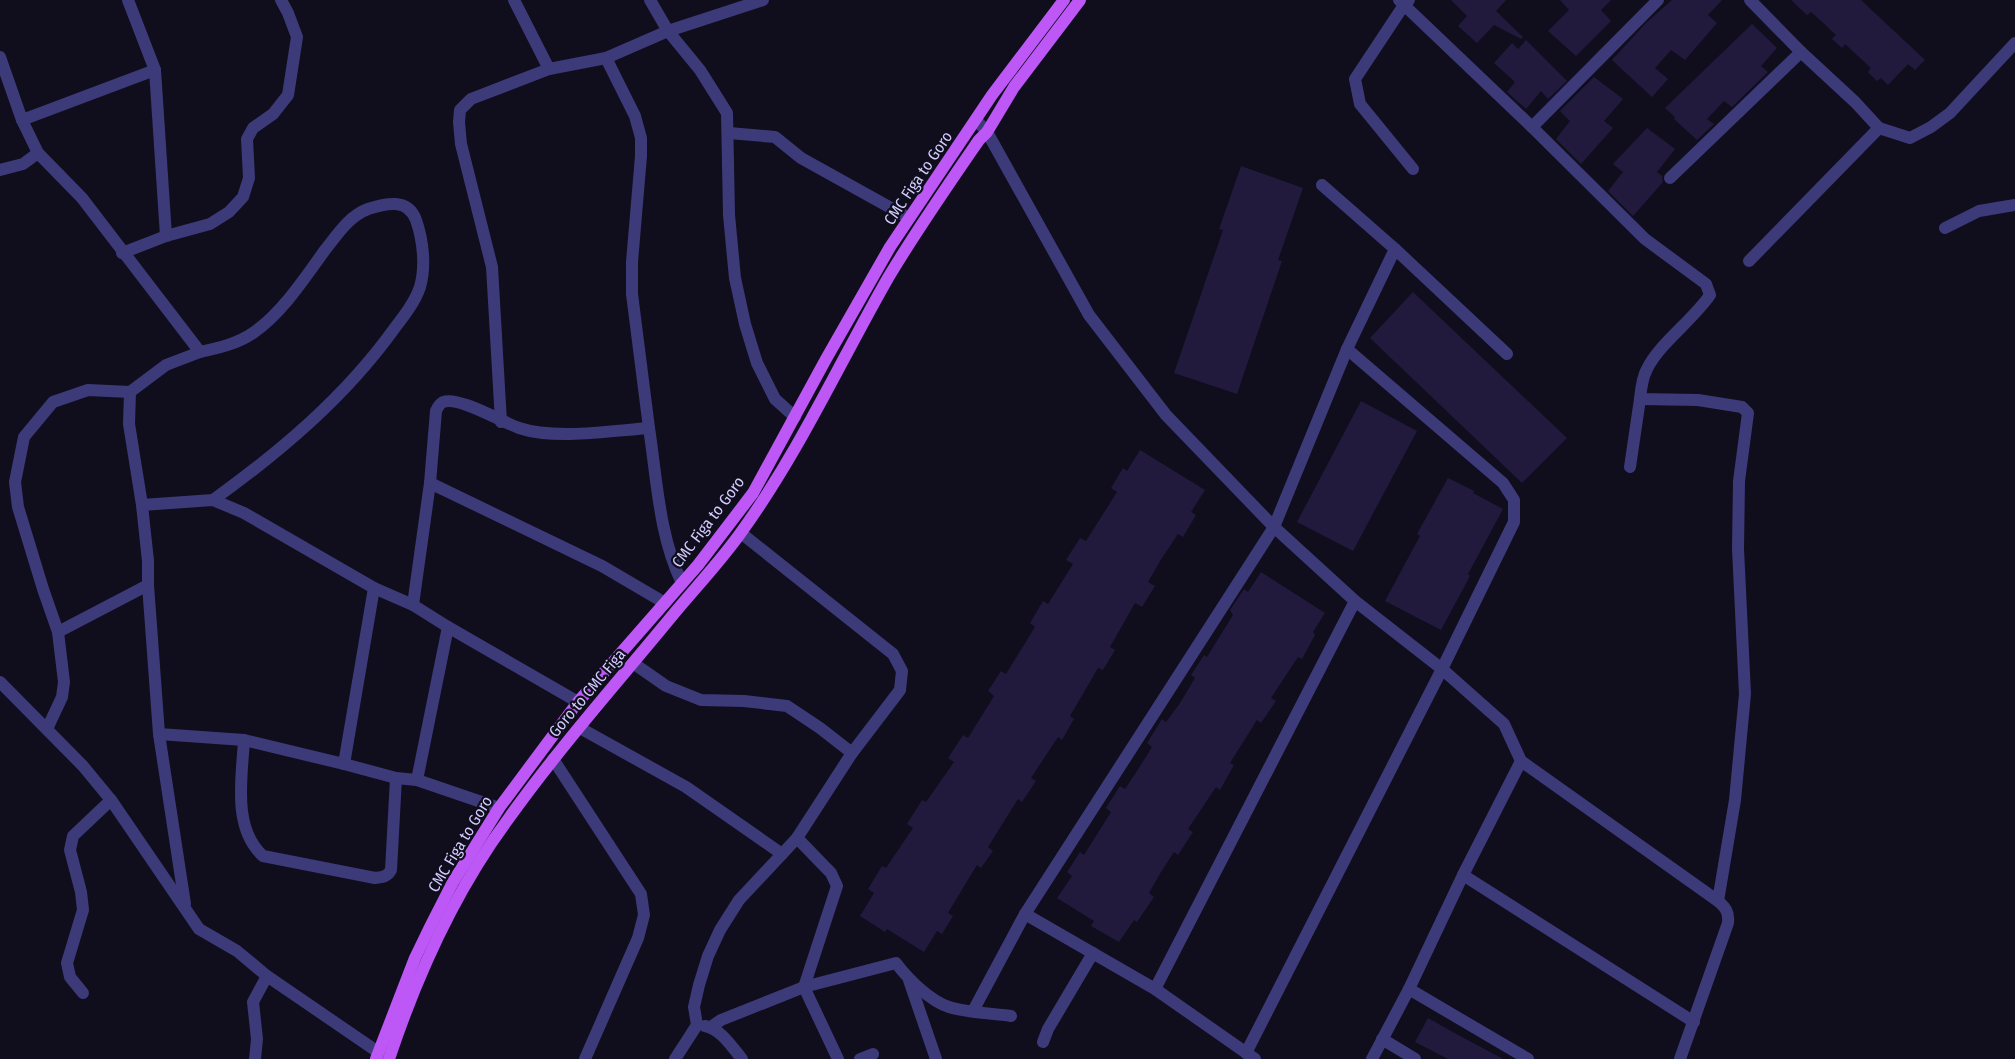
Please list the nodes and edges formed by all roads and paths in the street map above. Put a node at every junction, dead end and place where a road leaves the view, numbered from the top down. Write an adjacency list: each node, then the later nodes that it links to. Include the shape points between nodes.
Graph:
1 (128, 0): 17 (street)
2 (281, 0): 32 (street, via 297,37 288,95 273,114 253,128 247,139 249,178 243,196 229,212 210,224)
3 (514, 0): 16 (street)
4 (650, 0): 11 (street)
5 (763, 0): 11 (street)
6 (1064, 0): 19 (main road, CMC Figa to Goro, via 992,95)
7 (1080, 0): 22 (main road, Goro to CMC Figa, via 1014,87)
8 (1658, 0): 20 (street)
9 (1750, 0): 13 (street)
10 (1404, 2): 20 (street); 25 (street, via 1355,79 1360,104)
11 (668, 31): 15 (street); 23 (street, via 727,113)
12 (2015, 43): 21 (street, via 1950,113 1931,127 1910,138)
13 (1800, 52): 21 (street); 27 (street)
14 (0, 57): 18 (street)
15 (606, 58): 16 (street); 43 (street, via 635,116 641,138 632,294)
16 (549, 69): 42 (street, via 471,99 460,110 461,144 492,267)
17 (155, 70): 18 (street); 32 (street)
18 (22, 120): 24 (street)
19 (977, 121): 22 (street); 30 (main road, CMC Figa to Goro)
20 (1532, 127): 40 (street, via 1645,239 1706,284 1710,295 1655,357 1647,369)
21 (1879, 128): 35 (street)
22 (987, 132): 48 (street, via 1089,315 1166,415); 49 (main road, Goro to CMC Figa, via 889,277 782,468)
23 (729, 133): 30 (street, via 775,137 802,158); 41 (street, via 729,215 745,324 757,363 774,399)
24 (38, 153): 26 (street, via 23,164); 34 (street, via 82,198)
25 (1413, 169)
26 (0, 170)
27 (1670, 178)
28 (1322, 185): 33 (street)
29 (2015, 205): 31 (street, via 1978,211)
30 (909, 218): 41 (main road, CMC Figa to Goro)
31 (1945, 228)
32 (166, 236): 34 (street)
33 (1394, 249): 36 (street); 38 (street)
34 (122, 253): 37 (street)
35 (1749, 261)
36 (1347, 349): 48 (street); 59 (street, via 1504,483 1514,500 1514,522)
37 (200, 352): 39 (street, via 166,365); 46 (street, via 230,345 253,333 276,313 350,220 367,210 394,203 405,205 413,212 421,235 423,270 420,288 410,306 350,384 261,465)
38 (1507, 354)
39 (130, 392): 47 (street, via 129,424); 57 (street, via 88,390 53,402 24,437 15,482 18,507)
40 (1640, 399): 44 (street); 77 (street, via 1698,400 1736,405 1748,413 1739,481 1738,549 1744,694 1735,800)
41 (795, 417): 50 (main road, CMC Figa to Goro, via 753,492)
42 (501, 422): 43 (street, via 521,429 577,434); 45 (street, via 461,403 439,404)
43 (649, 428): 50 (street, via 665,531 672,560)
44 (1630, 467)
45 (430, 483): 54 (street, via 602,566); 55 (street)
46 (213, 500): 47 (street); 52 (street, via 244,513)
47 (142, 505): 51 (street)
48 (1274, 527): 53 (street); 79 (street)
49 (741, 533): 58 (main road, Goro to CMC Figa); 66 (street, via 893,654 902,671 900,690)
50 (682, 582): 54 (main road, CMC Figa to Goro)
51 (148, 585): 57 (street); 64 (street)
52 (374, 588): 55 (street); 69 (street)
53 (1354, 601): 59 (street); 85 (street)
54 (665, 603): 61 (main road, CMC Figa to Goro)
55 (413, 605): 56 (street)
56 (448, 627): 61 (street); 71 (street)
57 (58, 632): 63 (street, via 64,682 62,697)
58 (633, 663): 62 (main road, Goro to CMC Figa); 66 (street, via 666,686 701,700 787,706)
59 (1442, 668): 68 (street, via 1504,724); 95 (street)
60 (0, 682): 63 (street)
61 (578, 702): 73 (main road, CMC Figa to Goro)
62 (580, 728): 67 (main road, Goro to CMC Figa); 75 (street, via 686,787)
63 (47, 729): 72 (street, via 84,766)
64 (158, 734): 65 (street); 78 (street)
65 (244, 740): 69 (street); 70 (street, via 242,813 250,839 263,856 375,878 388,875 391,870)
66 (852, 753): 74 (street)
67 (554, 759): 96 (main road, Goro to CMC Figa, via 508,818 464,889); 98 (street, via 641,894 644,915 638,938)
68 (1521, 761): 76 (street); 77 (street)
69 (344, 764): 70 (street)
70 (396, 778): 71 (street)
71 (417, 780): 73 (street)
72 (111, 800): 78 (street); 86 (street, via 74,836 70,850 83,910 67,963 70,977)
73 (499, 808): 96 (main road, CMC Figa to Goro, via 454,882 415,958)
74 (797, 838): 75 (street); 83 (street, via 831,873 837,886)
75 (782, 854): 90 (street, via 739,900 720,930 699,985 694,1007)
76 (1463, 875): 84 (street); 89 (street)
77 (1718, 901): 89 (street, via 1729,914 1728,923)
78 (186, 909): 81 (street, via 199,929 238,951)
79 (1025, 914): 80 (street); 87 (street)
80 (1093, 952): 85 (street); 93 (street)
81 (267, 976): 96 (street); 97 (street, via 253,1002 257,1038)
82 (910, 980): 83 (street, via 896,963); 87 (street, via 948,1007); 103 (street)
83 (804, 987): 91 (street); 101 (street)
84 (1410, 988): 92 (street); 106 (street)
85 (1155, 989): 95 (street)
86 (83, 993)
87 (973, 1011): 88 (street)
88 (1011, 1016)
89 (1694, 1022): 107 (street)
90 (697, 1025): 91 (street); 99 (street)
91 (711, 1027): 100 (street)
92 (1382, 1039): 104 (street); 105 (street)
93 (1042, 1042)
94 (873, 1054): 102 (street)
95 (1251, 1056)
96 (384, 1057)
97 (255, 1059)
98 (585, 1059)
99 (675, 1059)
100 (742, 1059)
101 (838, 1059)
102 (860, 1059)
103 (936, 1059)
104 (1372, 1059)
105 (1416, 1059)
106 (1528, 1059)
107 (1680, 1059)

